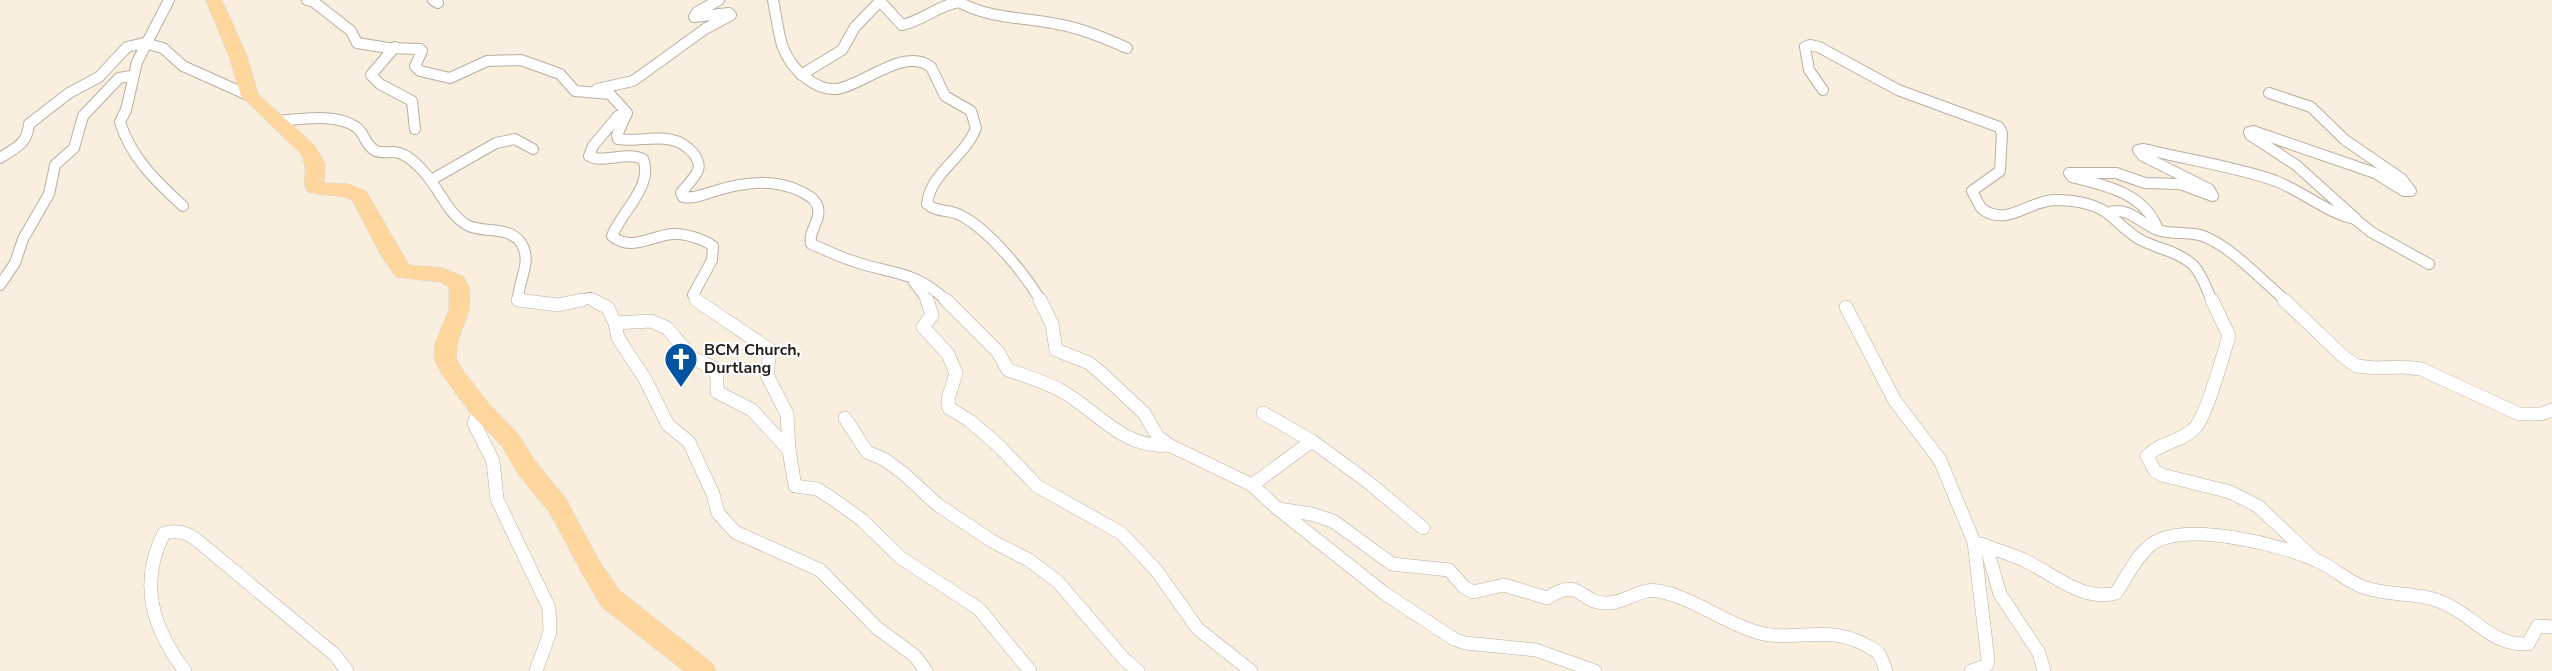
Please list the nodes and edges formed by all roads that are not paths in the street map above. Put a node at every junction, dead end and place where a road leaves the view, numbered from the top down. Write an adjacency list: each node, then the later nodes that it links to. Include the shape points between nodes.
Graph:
1 (169, 0): 7 (street)
2 (214, 0): 15 (highway)
3 (307, 0): 8 (street, via 351,32 357,43)
4 (719, 0): 13 (street, via 694,17 731,15 705,29 642,76 628,83)
5 (773, 0): 10 (street, via 788,62)
6 (880, 1): 9 (street, via 902,25 957,2 977,12 1059,24); 10 (street, via 855,27 842,50)
7 (144, 43): 11 (street); 15 (street, via 163,48 183,66); 20 (street, via 127,47 99,76 37,116 29,124 24,142)
8 (395, 47): 13 (street, via 420,49 416,68 444,78 488,61 516,59 560,74); 18 (street, via 372,75 385,88 412,101)
9 (1127, 48)
10 (801, 75): 36 (street, via 832,89 904,62 930,66 944,95 969,109 976,125 962,152 928,193 928,206 962,215 1002,251 1028,281 1053,324 1056,350 1089,363 1101,373 1144,413 1158,437)
11 (131, 76): 22 (street, via 126,113 120,122 122,129 144,168); 28 (street, via 119,78 83,116 74,147 55,165 49,194)
12 (1823, 90): 23 (street, via 1806,65 1804,50 1810,45 1898,90 1999,127 2000,171 1972,191 1974,201 1991,214 2011,215 2054,200 2080,203)
13 (578, 92): 16 (street, via 610,94)
14 (2269, 93): 24 (street, via 2311,107 2345,140 2408,184 2411,191 2404,191 2375,173 2249,132 2296,165)
15 (250, 96): 17 (highway)
16 (619, 103): 27 (street, via 627,113 618,139 672,140 686,145 696,157 698,170 681,193 683,197 693,198 744,183 787,185 816,204 818,220 811,244 851,261); 37 (street, via 614,123 591,148 589,156 597,160 634,156 643,159 646,166 643,182 612,236 628,244 670,234 711,244 712,260 693,295 770,350 767,375 787,414)
17 (275, 121): 21 (street, via 328,120 357,127 374,150 406,156); 31 (highway, via 313,157 314,186 322,191 350,190 359,195 398,268 410,274 443,275 457,282 459,310 445,358)
18 (416, 129)
19 (533, 149): 21 (street, via 514,139 496,143)
20 (0, 158)
21 (431, 180): 30 (street, via 464,224 507,233 519,240 528,266 518,300 558,305 590,298 608,308)
22 (183, 206)
23 (2108, 213): 25 (street, via 2126,212); 42 (street, via 2142,241 2190,261 2229,336 2197,427 2152,450 2147,456 2150,465 2162,475 2230,492 2258,506)
24 (2355, 219): 25 (street, via 2273,180 2144,149 2138,150 2143,156 2209,189 2213,196 2180,184 2145,183 2116,173 2068,174 2116,189 2153,217); 26 (street)
25 (2158, 230): 32 (street, via 2201,235 2217,242 2358,366 2418,368 2506,409 2530,416)
26 (2429, 264)
27 (904, 273): 36 (street, via 934,289 998,352 1008,370 1062,391 1129,439 1152,447); 51 (street, via 926,296 932,315 923,327 950,358 956,372 947,399 949,408 999,446 1037,486 1121,533 1156,570 1198,629)
28 (0, 285)
29 (1846, 308): 41 (street, via 1895,401 1940,460)
30 (615, 323): 37 (street, via 651,321 667,328 692,358 712,367 717,376 717,392 757,414 776,441); 48 (street, via 618,338 668,425 689,442 725,523 735,532 820,570 878,628 915,656)
31 (480, 409): 46 (street, via 474,423 493,461 497,499 549,608 549,632); 47 (highway, via 510,440 558,506 611,599)
32 (2552, 410)
33 (1263, 413): 35 (street)
34 (845, 418): 50 (street, via 867,452 903,472 938,505 1058,582)
35 (1312, 441): 38 (street); 40 (street)
36 (1169, 445): 38 (street)
37 (789, 450): 49 (street, via 795,486 817,489 833,499 862,520 901,558 979,609)
38 (1252, 484): 39 (street)
39 (1278, 509): 52 (street, via 1384,593 1454,639 1536,650); 53 (street, via 1329,519 1392,564 1451,570 1458,574 1464,588 1472,591 1513,586 1547,598 1571,588 1580,590 1589,600 1610,603 1658,591 1756,632 1829,633 1857,641 1878,652)
40 (1423, 528)
41 (1980, 544): 42 (street, via 2026,561 2087,593 2108,597 2116,593 2153,543 2174,535 2230,537); 54 (street, via 1988,660 1987,665); 55 (street, via 2000,594 2039,653)
42 (2315, 560): 43 (street, via 2371,589 2436,598 2500,640 2516,646 2528,644 2538,626)
43 (2552, 627)
44 (185, 671): 45 (street, via 158,630 152,601 158,542 164,533 176,530 187,532 207,548 335,655)
45 (347, 671)
46 (536, 671)
47 (703, 671)
48 (926, 671)
49 (1030, 671)
50 (1138, 671)
51 (1251, 671)
52 (1595, 671)
53 (1886, 671)
54 (1971, 671)
55 (2044, 671)

